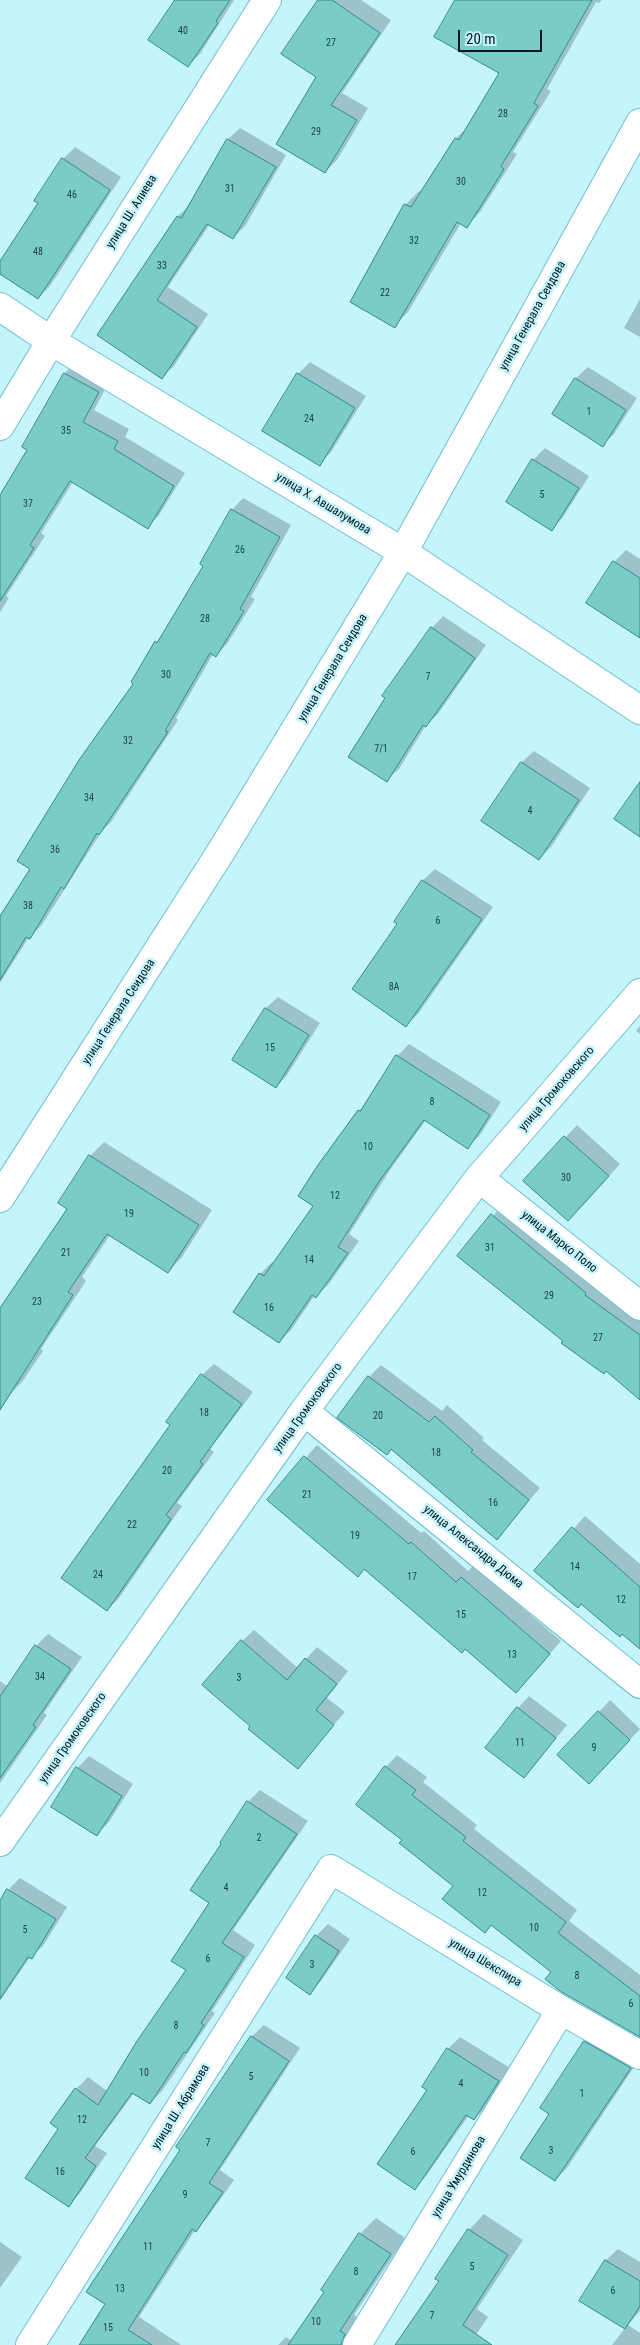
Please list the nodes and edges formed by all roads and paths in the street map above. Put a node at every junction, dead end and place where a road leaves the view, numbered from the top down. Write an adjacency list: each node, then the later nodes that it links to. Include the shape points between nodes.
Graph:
1 (267, 0): 4 (street, улица Ш. Алиева)
2 (640, 123): 6 (street, улица Генерала Сеидова)
3 (0, 307): 4 (street, улица Х. Авшалумова)
4 (50, 340): 5 (street, улица Ш. Алиева); 6 (street, улица Х. Авшалумова)
5 (0, 426)
6 (402, 552): 7 (street, улица Х. Авшалумова); 10 (street, улица Генерала Сеидова, via 222,850)
7 (640, 710)
8 (640, 993): 9 (street, улица Громоковского)
9 (479, 1178): 11 (street, улица Марко Поло); 12 (street, улица Громоковского)
10 (0, 1198)
11 (640, 1306)
12 (304, 1411): 13 (street, улица Александра Дюма); 14 (street, улица Громоковского)
13 (640, 1684)
14 (0, 1842)
15 (331, 1870): 16 (street, улица Шекспира); 18 (street, улица Ш. Абрамова)
16 (561, 2010): 17 (street, улица Шекспира); 19 (street, улица Умурдинова)
17 (640, 2055)
18 (30, 2345)
19 (357, 2345)

